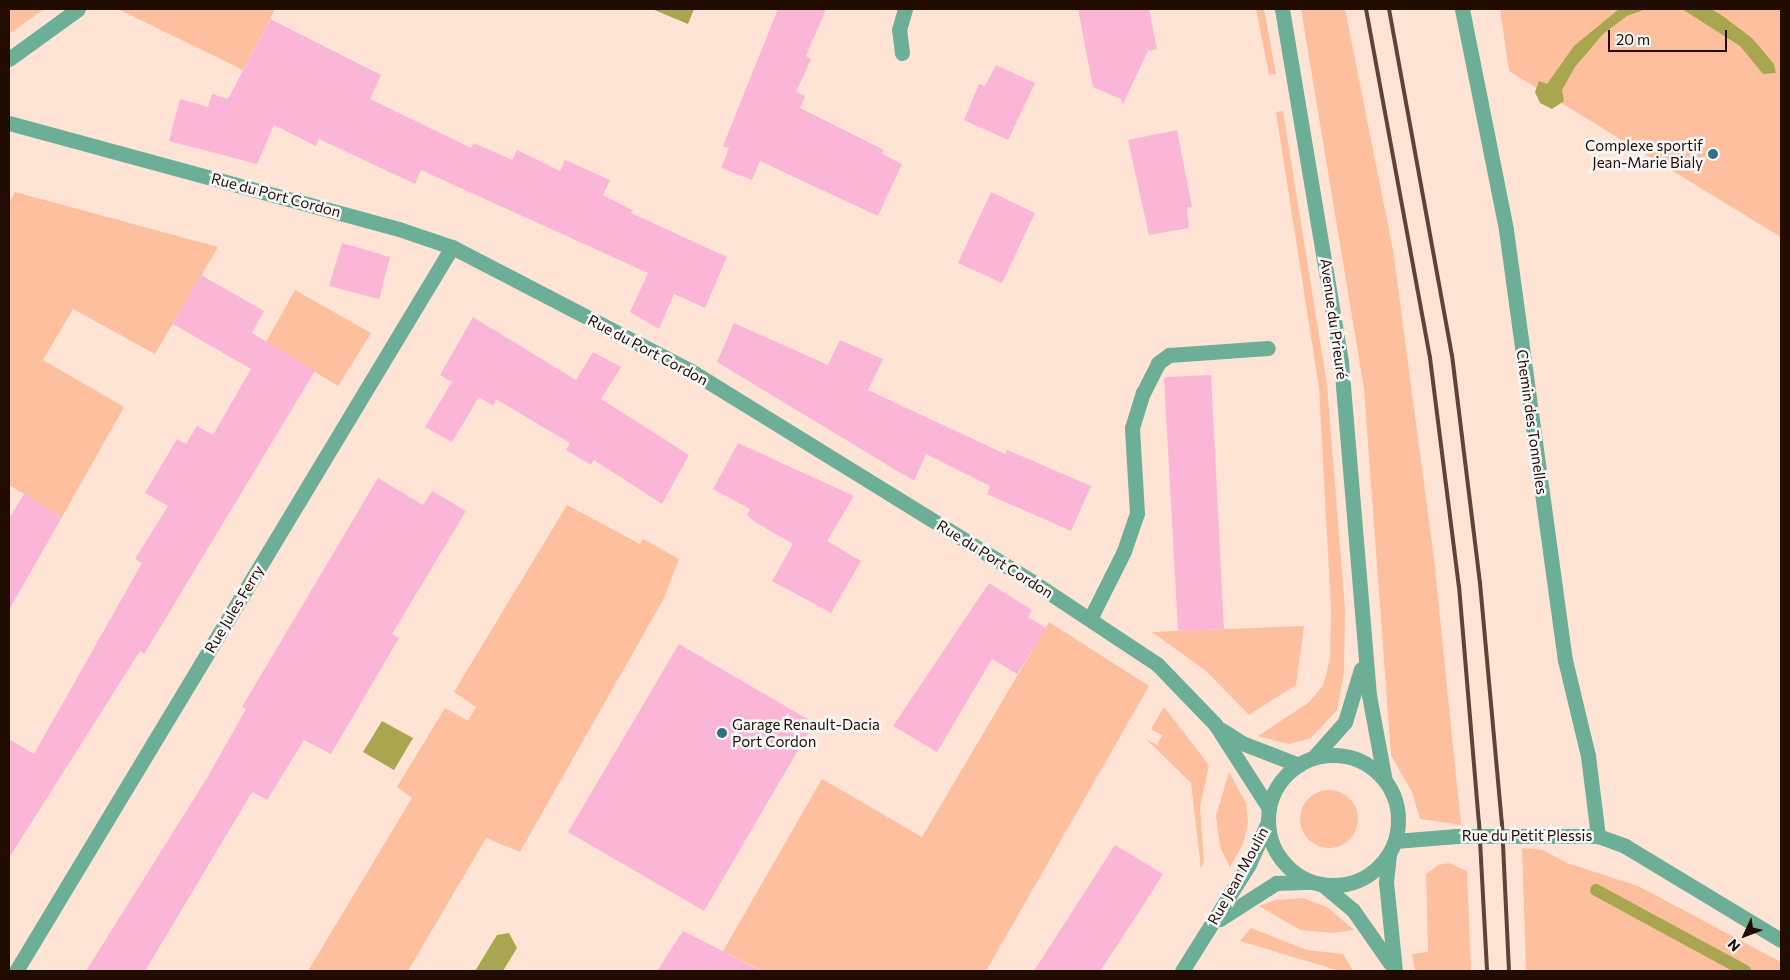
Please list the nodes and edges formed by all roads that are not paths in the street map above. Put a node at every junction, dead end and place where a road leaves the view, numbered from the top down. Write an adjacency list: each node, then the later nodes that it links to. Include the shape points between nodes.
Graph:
1 (78, 9): 6 (street)
2 (905, 9): 5 (street, via 898,30)
3 (1282, 9): 11 (street, Avenue du Prieuré, via 1318,209 1341,362)
4 (1462, 9): 16 (street, Chemin des Tonnelles, via 1506,230 1565,660 1588,756)
5 (902, 54)
6 (9, 59)
7 (9, 123): 8 (street, Rue du Port Cordon, via 399,229)
8 (452, 247): 10 (street, Rue du Port Cordon, via 691,371); 21 (street, Rue Jules Ferry)
9 (1268, 348): 10 (street, via 1169,356 1158,363 1143,393 1132,428 1136,512 1124,551)
10 (1090, 619): 12 (street, Rue du Port Cordon, via 1157,664)
11 (1364, 632): 13 (street, Avenue du Prieuré, via 1352,708 1337,734); 14 (street, Avenue du Prieuré, via 1372,720)
12 (1214, 724): 13 (street, Rue du Port Cordon, via 1242,742); 15 (street, Rue du Port Cordon)
13 (1306, 762): 14 (street, via 1341,756 1355,759); 15 (street, via 1280,784)
14 (1385, 781): 17 (street, via 1396,803)
15 (1269, 815): 18 (street, via 1281,858); 19 (street, Rue Jean Moulin, via 1249,864)
16 (1598, 836): 17 (street, Rue du Petit Plessis, via 1457,836); 20 (street, Rue du Petit Plessis, via 1625,846)
17 (1392, 847): 18 (street, via 1361,880); 23 (street, via 1386,882)
18 (1317, 883): 19 (street, Rue Jean Moulin, via 1288,880 1261,890 1228,911); 23 (street, via 1353,910 1371,931)
19 (1208, 930): 22 (street, Rue Jean Moulin)
20 (1781, 940)
21 (16, 971)
22 (1182, 971)
23 (1394, 971)

